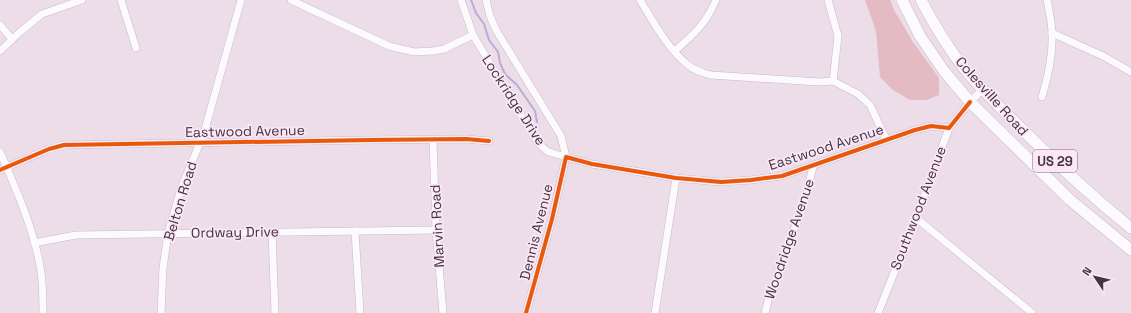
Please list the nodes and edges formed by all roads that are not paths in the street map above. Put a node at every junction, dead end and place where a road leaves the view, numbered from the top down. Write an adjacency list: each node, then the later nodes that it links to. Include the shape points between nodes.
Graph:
1 (82, 0): 16 (street, via 42,14)
2 (120, 0): 17 (street)
3 (241, 0): 29 (street, Belton Road)
4 (291, 0): 15 (street, via 389,46 414,52 444,49)
5 (461, 0): 15 (street, Lockridge Drive)
6 (486, 0): 31 (street, Lockridge Drive, via 496,30 561,136)
7 (640, 0): 19 (street)
8 (716, 0): 19 (street, via 699,29)
9 (828, 0): 21 (street, via 838,36)
10 (902, 0): 24 (highway, Colesville Road / US 29, via 920,36 944,72)
11 (921, 0): 22 (highway, Colesville Road / US 29, via 949,47)
12 (1047, 0): 14 (street)
13 (0, 25): 16 (street)
14 (1052, 33): 20 (street); 23 (street, via 1050,68)
15 (473, 35): 31 (street, Lockridge Drive, via 538,143 547,151)
16 (12, 39): 18 (street)
17 (136, 48)
18 (0, 51)
19 (675, 51): 21 (street, via 688,66 711,75)
20 (1131, 72)
21 (833, 81): 26 (street, via 858,94 870,105)
22 (983, 89): 24 (street, Southwood Avenue); 36 (highway, Colesville Road / US 29, via 1070,176)
23 (1042, 98)
24 (970, 102): 25 (street, Southwood Avenue); 42 (highway, Colesville Road / US 29, via 1069,199)
25 (949, 128): 26 (street, Eastwood Avenue, via 930,126); 35 (street, Southwood Avenue)
26 (886, 139): 32 (street, Eastwood Avenue)
27 (433, 140): 28 (street, Eastwood Avenue); 29 (street, Eastwood Avenue); 37 (street, Marvin Road)
28 (489, 141)
29 (199, 143): 33 (street, Eastwood Avenue, via 64,145); 40 (street, Belton Road, via 182,186)
30 (0, 152): 33 (street)
31 (566, 157): 34 (street, Eastwood Avenue, via 592,164); 48 (street, Dennis Avenue)
32 (813, 166): 34 (street, Eastwood Avenue, via 782,176 751,180 721,182); 50 (street, Woodridge Avenue, via 806,197)
33 (3, 169): 41 (street, via 26,214)
34 (676, 178): 49 (street)
35 (916, 218): 51 (street, Southwood Avenue); 52 (street)
36 (1131, 228)
37 (436, 230): 38 (street, Ordway Drive); 47 (street, Marvin Road)
38 (355, 231): 39 (street, Ordway Drive); 46 (street)
39 (272, 232): 40 (street, Ordway Drive); 45 (street)
40 (168, 233): 41 (street, Ordway Drive, via 76,235); 44 (street, Belton Road)
41 (34, 243): 43 (street, via 40,267)
42 (1131, 250)
43 (43, 313)
44 (161, 313)
45 (275, 313)
46 (360, 313)
47 (443, 313)
48 (526, 313)
49 (655, 313)
50 (764, 313)
51 (878, 313)
52 (1032, 313)

